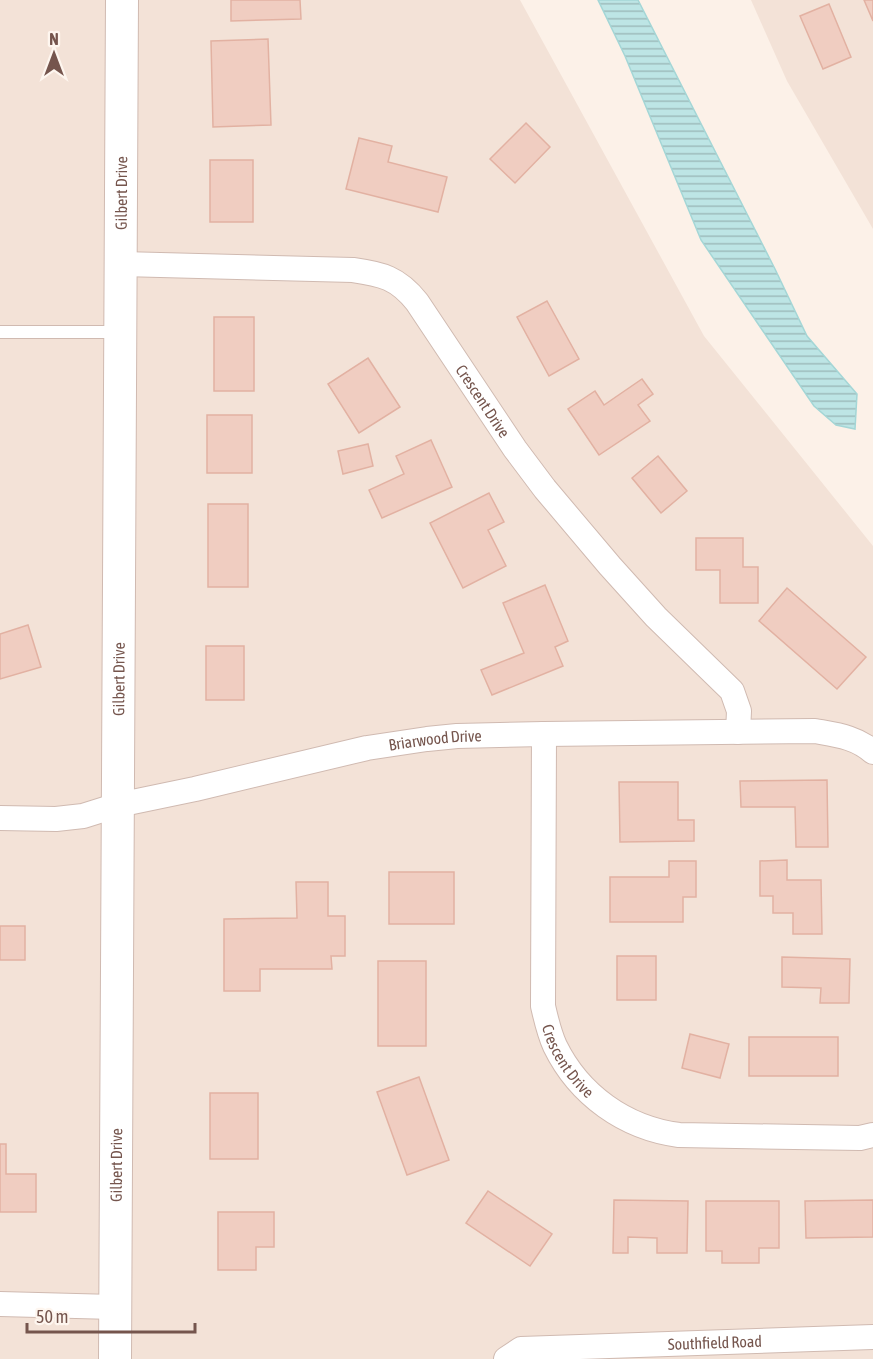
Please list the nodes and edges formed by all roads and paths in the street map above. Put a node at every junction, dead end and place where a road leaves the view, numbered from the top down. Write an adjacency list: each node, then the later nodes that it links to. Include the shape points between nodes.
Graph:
1 (122, 0): 2 (street, Gilbert Drive)
2 (122, 264): 4 (street, Gilbert Drive); 5 (street, Crescent Drive, via 353,270 388,277 409,292 545,489 656,617 732,691 738,711)
3 (0, 332): 4 (lane)
4 (121, 332): 8 (street, Gilbert Drive)
5 (738, 732): 6 (street, Briarwood Drive); 7 (street, Briarwood Drive, via 815,731 846,736)
6 (544, 734): 8 (street, Briarwood Drive, via 458,736 367,748); 10 (street, Crescent Drive, via 543,1006 555,1046 573,1076 598,1101 628,1120 661,1133)
7 (873, 752)
8 (118, 805): 9 (street, Briarwood Drive, via 83,816 56,819); 12 (street, Gilbert Drive)
9 (0, 818)
10 (873, 1136)
11 (0, 1304): 12 (street)
12 (114, 1307): 15 (street, Gilbert Drive)
13 (873, 1337): 14 (street, Southfield Road)
14 (514, 1354)
15 (115, 1359)

